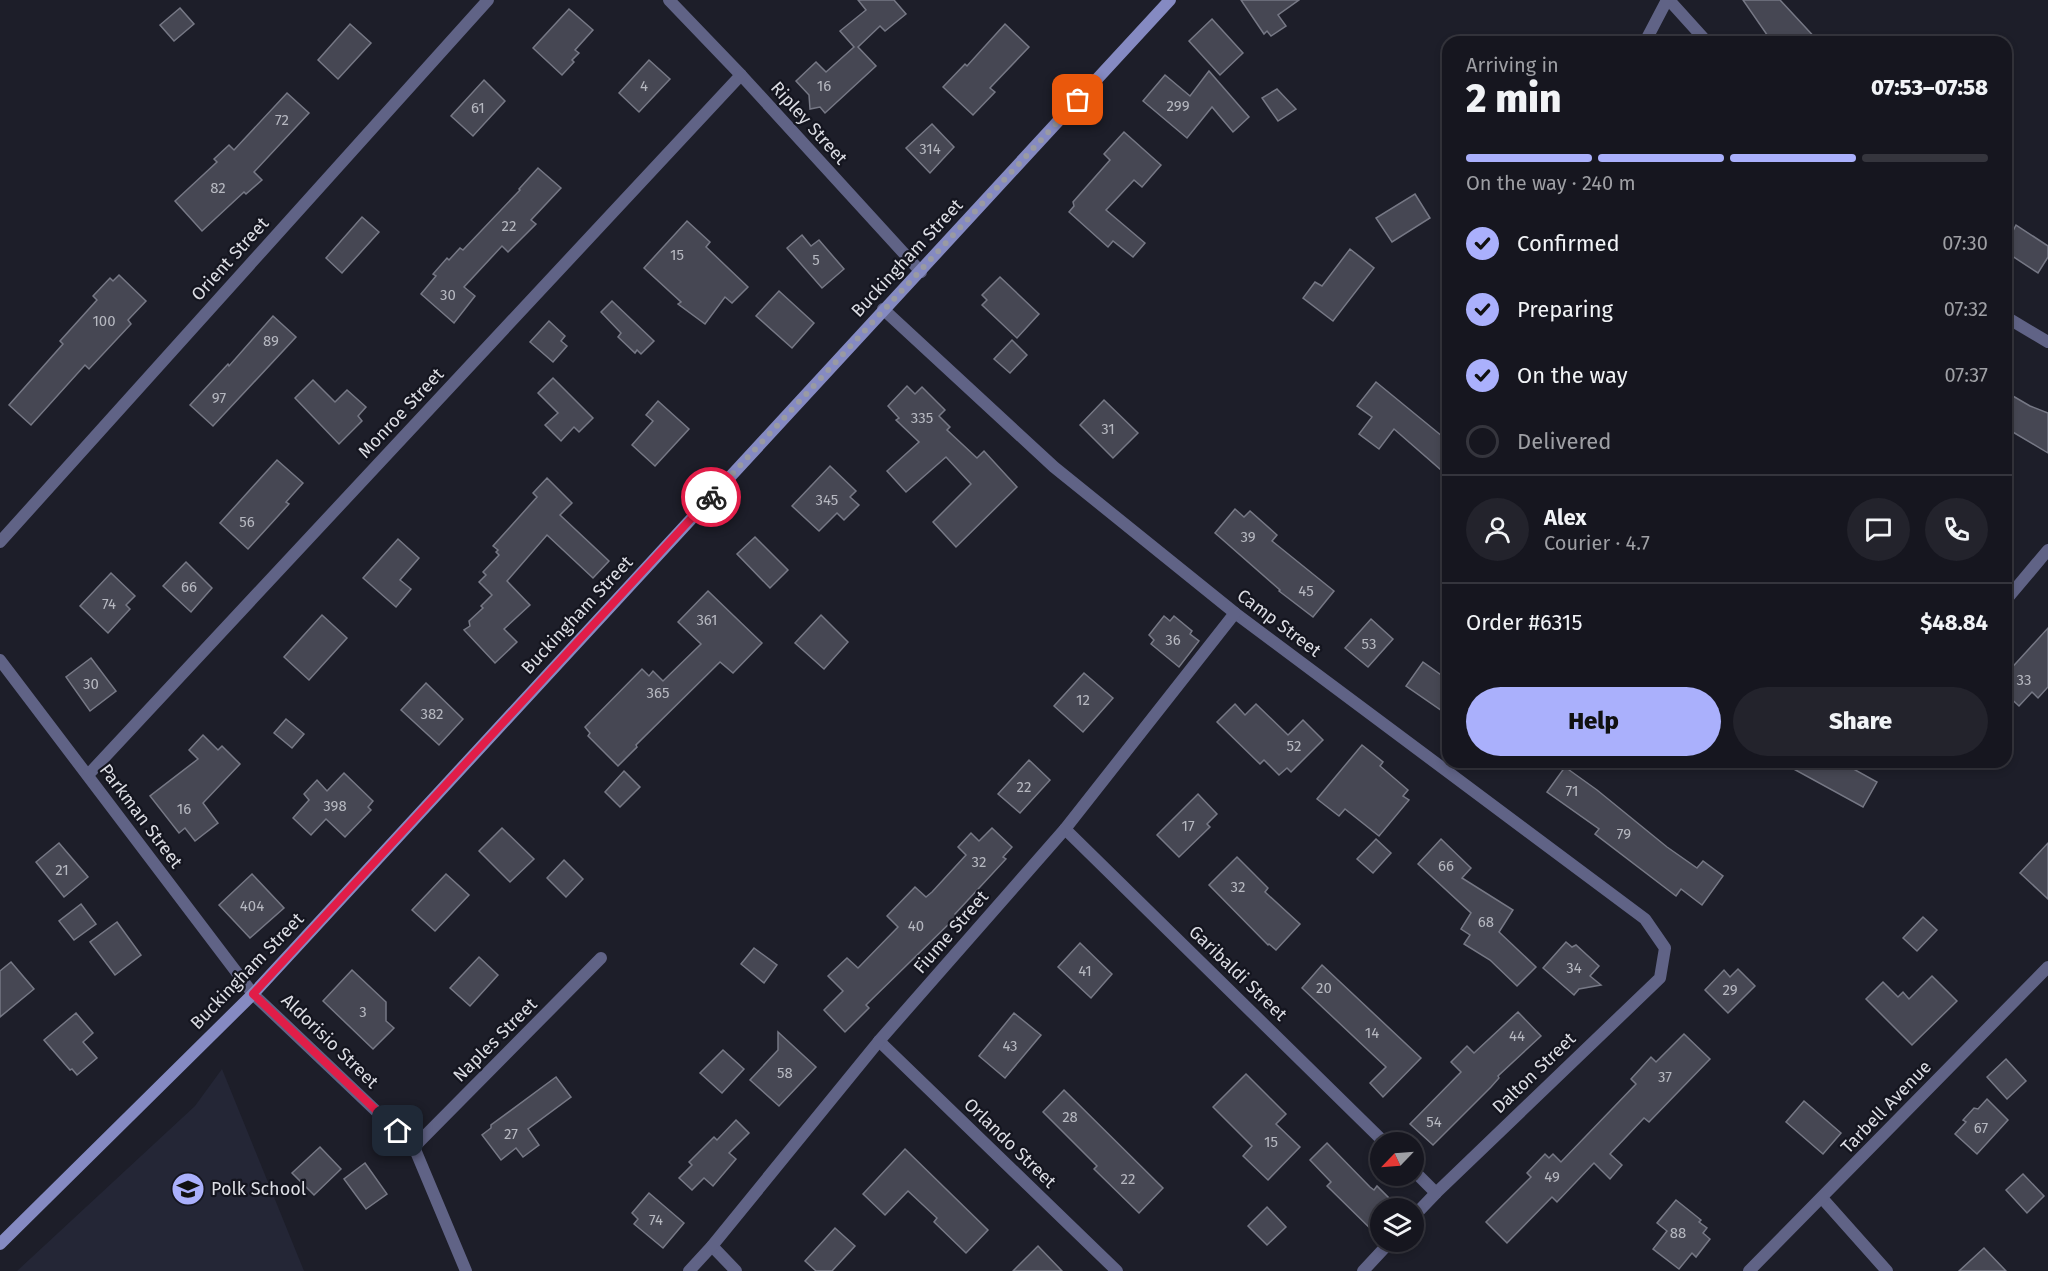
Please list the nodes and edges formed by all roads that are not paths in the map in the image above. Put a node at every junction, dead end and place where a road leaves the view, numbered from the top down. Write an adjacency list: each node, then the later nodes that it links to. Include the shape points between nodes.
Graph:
1 (488, 0): 12 (street, Orient Street)
2 (669, 0): 7 (street, Ripley Street)
3 (1170, 0): 8 (main road, Buckingham Street)
4 (1668, 0): 5 (street); 6 (street)
5 (1648, 36)
6 (1701, 36)
7 (741, 75): 8 (street, Ripley Street); 19 (street, Monroe Street)
8 (921, 272): 9 (main road, Buckingham Street)
9 (883, 309): 15 (street, Camp Street, via 1054,467); 24 (main road, Buckingham Street)
10 (2012, 321): 11 (street)
11 (2048, 342)
12 (0, 542)
13 (2048, 550): 14 (street)
14 (2012, 593)
15 (1235, 613): 17 (street, Camp Street); 20 (street, Fiume Street)
16 (0, 660): 19 (street, Parkman Street)
17 (1442, 767)
18 (1443, 768): 21 (street, Camp Street, via 1645,919)
19 (88, 775): 24 (street, Parkman Street)
20 (1065, 829): 25 (street, Fiume Street); 26 (street, Garibaldi Street)
21 (1665, 948): 29 (street, Dalton Street, via 1660,978)
22 (601, 958): 27 (street, Naples Street)
23 (2048, 967): 30 (street, Tarbell Avenue)
24 (253, 994): 27 (street, Aldorisio Street); 32 (main road, Buckingham Street)
25 (879, 1041): 33 (street, Fiume Street); 38 (street, Orlando Street)
26 (1374, 1132)
27 (414, 1147): 35 (street, Aldorisio Street)
28 (1424, 1181): 29 (street)
29 (1436, 1192): 31 (street, Dalton Street)
30 (1822, 1198): 40 (street, Tarbell Avenue); 41 (street)
31 (1424, 1205)
32 (0, 1244)
33 (712, 1246): 36 (street, Fiume Street); 37 (street)
34 (1381, 1252): 39 (street)
35 (466, 1271)
36 (689, 1271)
37 (736, 1271)
38 (1117, 1271)
39 (1363, 1271)
40 (1749, 1271)
41 (1887, 1271)

